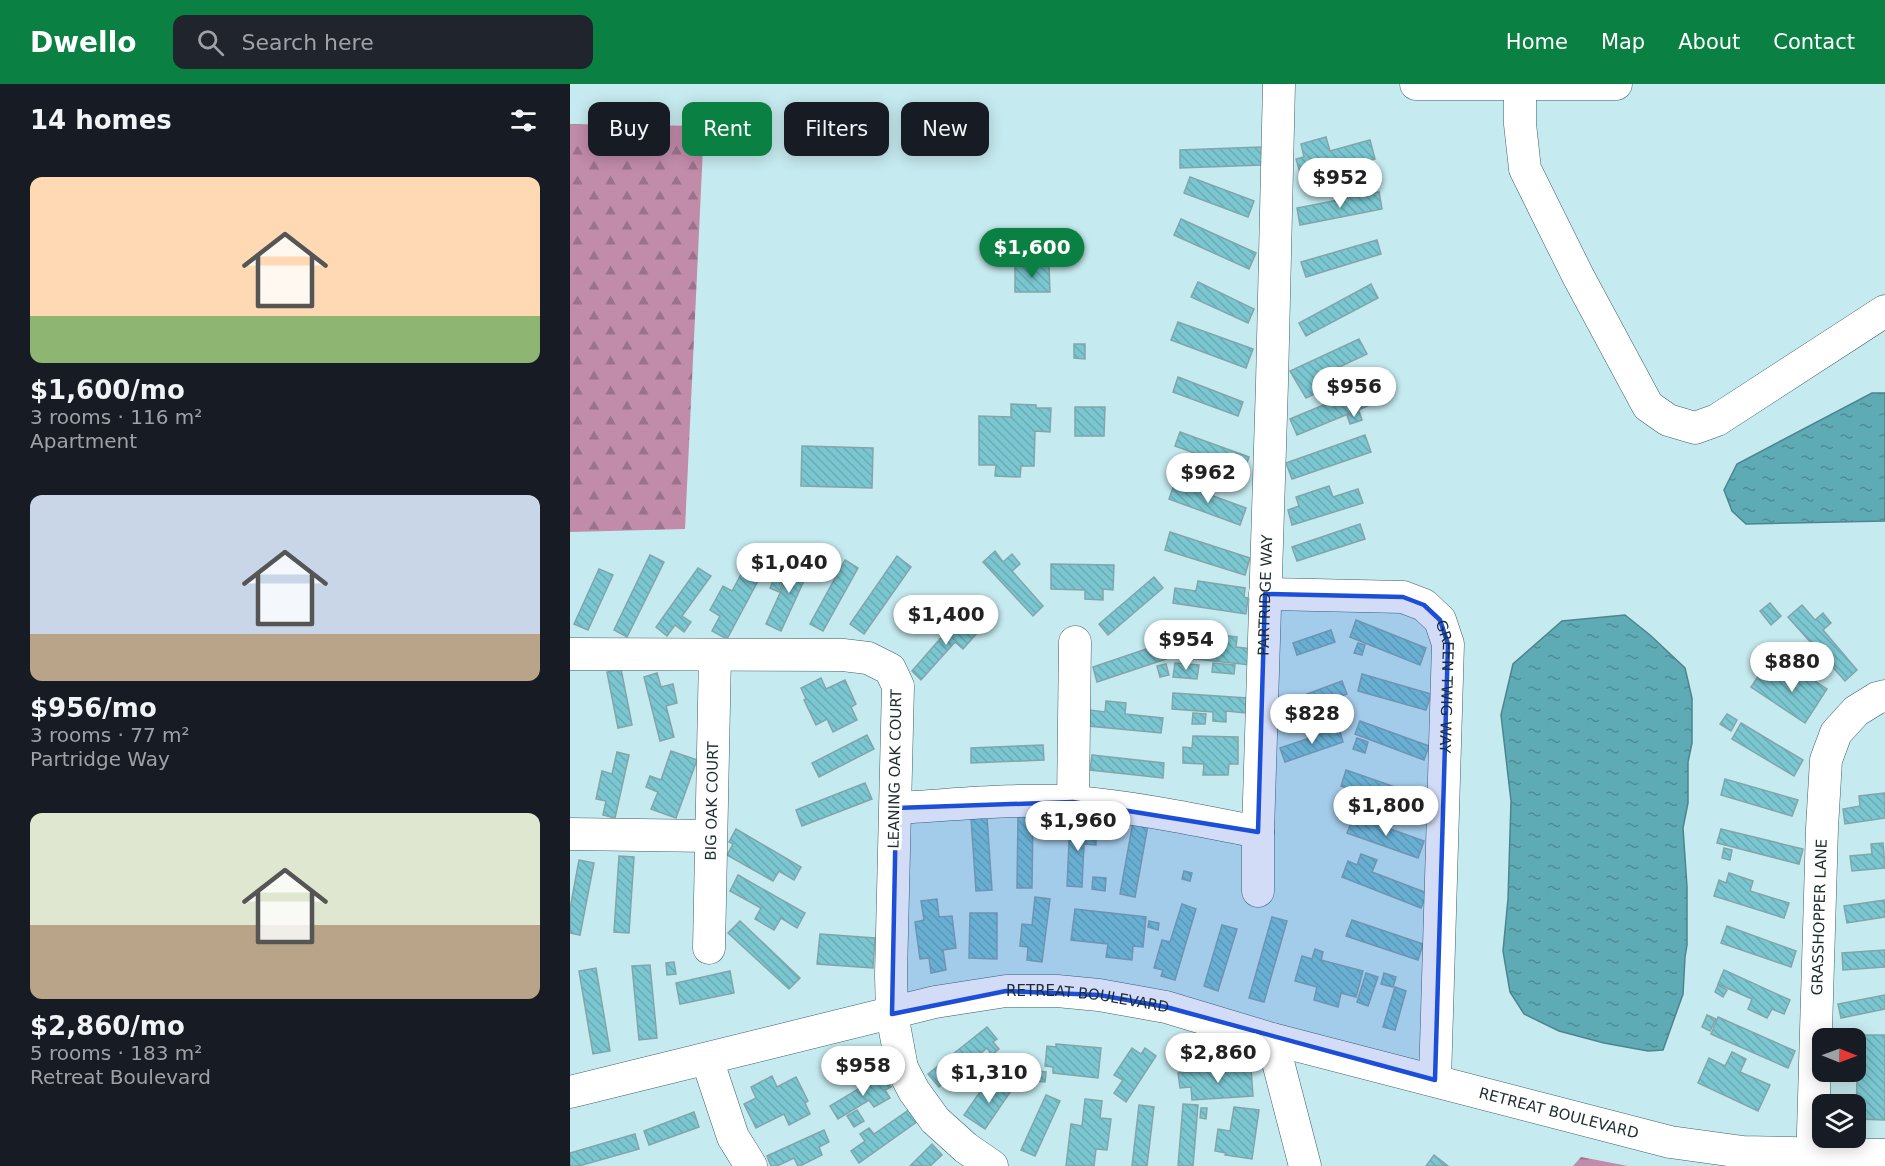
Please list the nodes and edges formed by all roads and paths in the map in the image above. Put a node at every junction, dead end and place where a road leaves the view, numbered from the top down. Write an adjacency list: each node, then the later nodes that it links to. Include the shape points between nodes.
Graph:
1 (1279, 84): 6 (street, PARTRIDGE WAY)
2 (1416, 84): 4 (street)
3 (1616, 84): 4 (street)
4 (1520, 85): 5 (street, via 1525,169 1648,406 1668,420 1695,428 1717,420)
5 (1885, 311)
6 (1265, 594): 13 (street, PARTRIDGE WAY); 21 (street, GREEN TWIG WAY, via 1402,597 1424,605 1440,620 1448,644)
7 (1075, 642): 11 (street)
8 (570, 654): 9 (street, LEANING OAK COURT)
9 (715, 655): 12 (street, LEANING OAK COURT, via 860,657 890,669 898,686); 15 (street, BIG OAK COURT)
10 (1885, 696): 24 (street, GRASSHOPPER LANE, via 1856,711 1836,733 1826,760)
11 (1072, 802): 12 (street); 13 (street)
12 (896, 808): 18 (street, LEANING OAK COURT)
13 (1258, 832): 16 (street, PARTRIDGE WAY)
14 (570, 834): 15 (street)
15 (710, 836): 17 (street, BIG OAK COURT)
16 (1258, 891)
17 (709, 948)
18 (892, 1014): 19 (street, RETREAT BOULEVARD, via 935,1002 1006,991 1057,991 1166,1007); 20 (street, RETREAT BOULEVARD); 26 (street, LEANING OAK COURT, via 902,1068 914,1091 936,1120)
19 (1272, 1039): 21 (street, RETREAT BOULEVARD); 27 (street)
20 (707, 1059): 22 (street, RETREAT BOULEVARD); 25 (street, via 733,1137)
21 (1434, 1080): 24 (street, RETREAT BOULEVARD, via 1670,1142)
22 (570, 1092)
23 (1885, 1155): 24 (street, RETREAT BOULEVARD)
24 (1813, 1160)
25 (751, 1166)
26 (992, 1166)
27 (1305, 1166)

